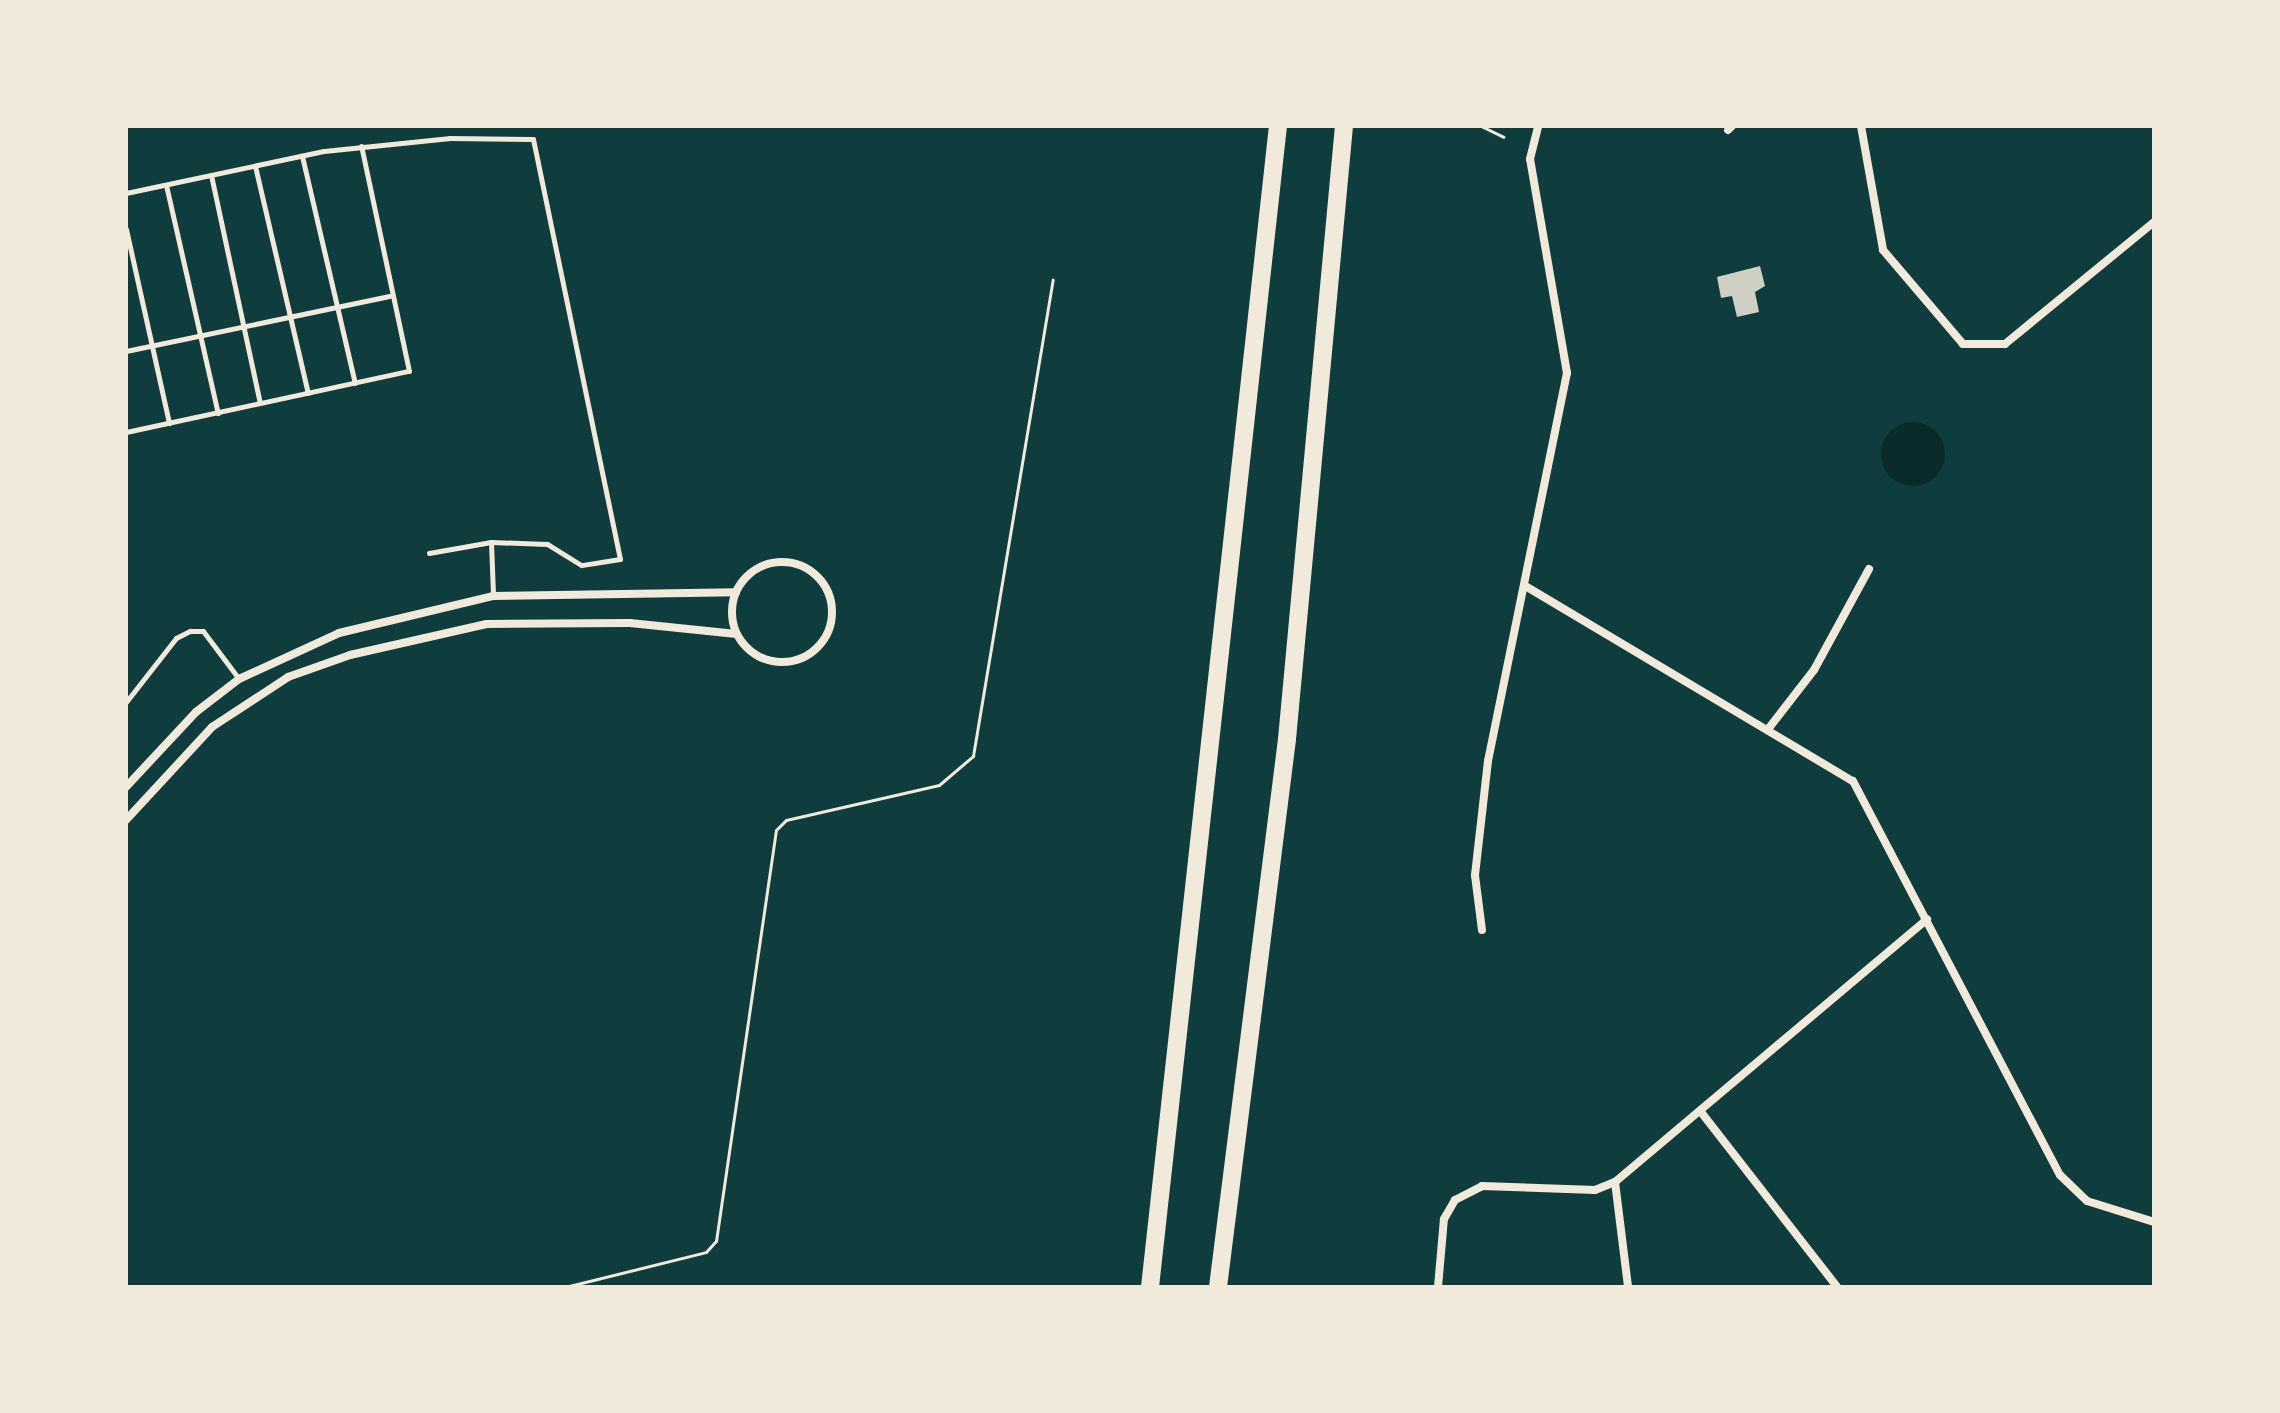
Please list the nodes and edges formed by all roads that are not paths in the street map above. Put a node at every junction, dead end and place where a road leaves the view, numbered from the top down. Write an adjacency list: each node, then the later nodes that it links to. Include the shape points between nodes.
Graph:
1 (1278, 126): 43 (highway)
2 (1344, 126): 44 (highway, via 1287,739)
3 (1538, 126): 29 (street, via 1530,159 1567,373)
4 (1861, 126): 11 (street, via 1883,250 1963,344 2005,344)
5 (361, 146): 6 (lane); 13 (lane); 26 (lane, via 533,139 620,559 581,565 547,544)
6 (302, 156): 7 (lane); 14 (lane)
7 (255, 166): 8 (lane); 15 (lane)
8 (211, 175): 9 (lane); 16 (lane)
9 (166, 185): 10 (lane); 17 (lane)
10 (126, 193)
11 (2154, 222)
12 (126, 229): 18 (lane)
13 (389, 296): 14 (lane); 20 (lane, via 409,371)
14 (338, 307): 15 (lane); 20 (lane)
15 (291, 317): 16 (lane); 21 (lane)
16 (246, 326): 17 (lane); 22 (lane)
17 (201, 335): 18 (lane); 23 (lane)
18 (152, 345): 19 (lane); 24 (lane)
19 (126, 351)
20 (355, 383): 21 (lane)
21 (308, 393): 22 (lane)
22 (260, 403): 23 (lane)
23 (218, 413): 24 (lane)
24 (169, 423): 25 (lane)
25 (126, 432)
26 (491, 542): 27 (lane); 31 (lane)
27 (429, 553)
28 (1869, 569): 35 (street, via 1814,670)
29 (1527, 587): 35 (street); 39 (street, via 1488,761 1475,875)
30 (736, 592): 31 (street); 32 (street); 32 (street, via 755,570 797,564 824,584 832,618 817,649 787,662 755,655)
31 (493, 596): 33 (street, via 339,633)
32 (736, 634): 37 (street, via 630,623 487,624 350,655 288,677 212,727)
33 (239, 679): 34 (lane, via 203,631 190,631); 36 (street, via 196,712)
34 (126, 702)
35 (1769, 728): 38 (street, via 1864,795)
36 (126, 787)
37 (126, 820)
38 (1927, 919): 40 (street); 42 (street, via 2071,1192)
39 (1482, 930)
40 (1701, 1112): 41 (street); 47 (street)
41 (1615, 1182): 45 (street, via 1595,1190 1482,1186 1447,1209); 46 (street)
42 (2154, 1222)
43 (1150, 1287)
44 (1218, 1287)
45 (1438, 1287)
46 (1628, 1287)
47 (1837, 1287)

